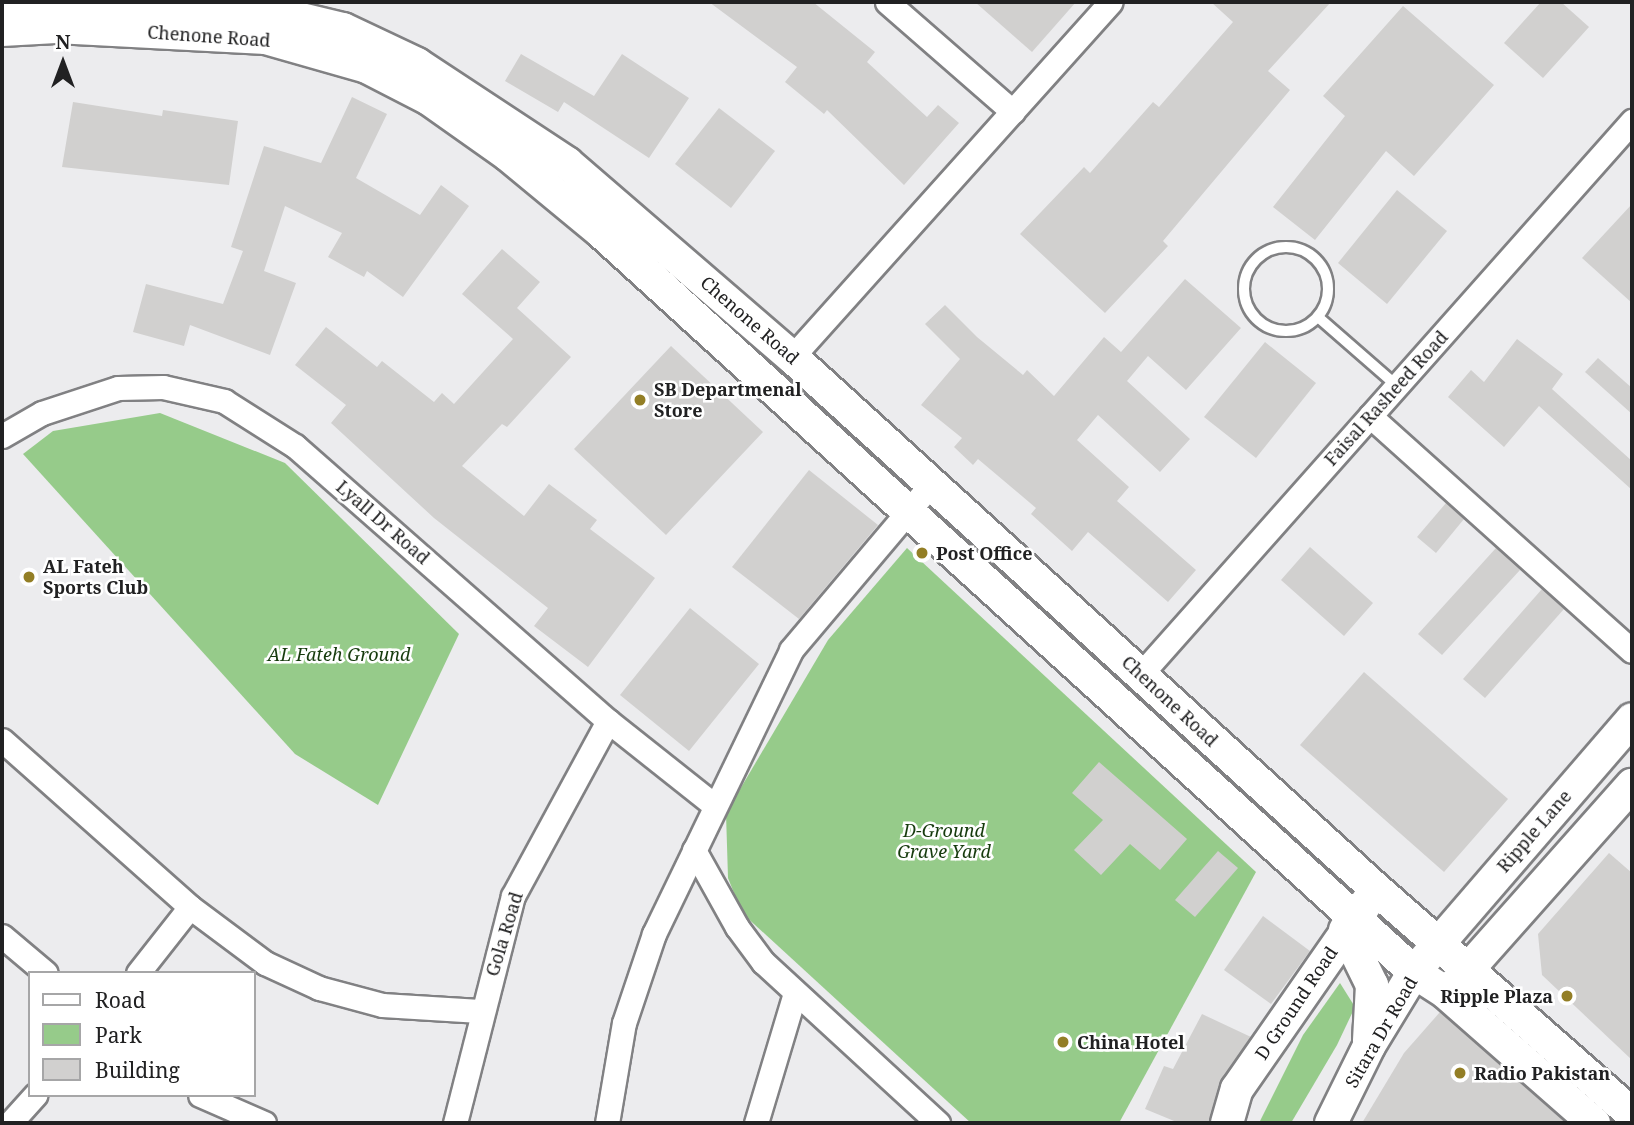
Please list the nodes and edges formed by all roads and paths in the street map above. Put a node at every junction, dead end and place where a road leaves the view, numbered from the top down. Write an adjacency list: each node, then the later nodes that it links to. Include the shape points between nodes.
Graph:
1 (887, 2): 5 (street)
2 (1111, 2): 5 (street)
3 (268, 7): 4 (street, Chenone Road, via 134,4); 8 (street, Chenone Road, via 380,44 568,163)
4 (6, 14): 13 (street, Chenone Road, via 266,38 367,67 429,99 508,155 599,230)
5 (1013, 112): 8 (street)
6 (1632, 121): 9 (street, Faisal Rasheed Road)
7 (1318, 317): 7 (lane, via 1289,331 1258,321 1244,292 1254,261 1283,247 1314,257 1328,286); 9 (lane)
8 (792, 357): 12 (street, Chenone Road)
9 (1397, 386): 10 (street, Faisal Rasheed Road)
10 (1370, 416): 14 (street); 15 (street, Faisal Rasheed Road)
11 (2, 436): 17 (street, Lyall Dr Road, via 42,413 118,388 163,387 224,401 295,446)
12 (933, 482): 13 (street); 15 (street, Chenone Road)
13 (909, 510): 20 (street, via 791,650); 24 (street, Chenone Road)
14 (1632, 651)
15 (1141, 674): 22 (street, Chenone Road)
16 (1632, 719): 26 (street, Ripple Lane)
17 (608, 721): 20 (street, Lyall Dr Road); 33 (street, Gola Road, via 513,896)
18 (2, 740): 23 (street)
19 (1632, 785): 27 (street)
20 (714, 805): 21 (street)
21 (694, 850): 31 (street, via 737,927); 42 (street, via 654,934 624,1023)
22 (1377, 890): 24 (street, D Ground Road); 26 (street, Chenone Road)
23 (190, 907): 29 (street); 33 (street, via 265,963 319,988 383,1005)
24 (1351, 923): 30 (street, Chenone Road); 34 (street, via 1372,985); 45 (street, D Ground Road, via 1237,1089)
25 (2, 936): 28 (street)
26 (1436, 943): 27 (street, Chenone Road); 30 (street, Sitara Dr Road)
27 (1470, 968): 32 (street); 38 (street, Chenone Road)
28 (44, 971)
29 (140, 971)
30 (1415, 972): 32 (street, Chenone Road); 34 (street, Sitara Dr Road)
31 (794, 993): 37 (street); 43 (street)
32 (1446, 993): 47 (street, Chenone Road)
33 (480, 1011): 41 (street, Gola Road)
34 (1369, 1046): 46 (street, Sitara Dr Road)
35 (33, 1097): 39 (street)
36 (206, 1097): 40 (street)
37 (911, 1112): 44 (street)
38 (1632, 1114)
39 (10, 1123)
40 (264, 1123)
41 (455, 1123)
42 (607, 1123)
43 (756, 1123)
44 (938, 1123)
45 (1227, 1123)
46 (1331, 1123)
47 (1594, 1123)

